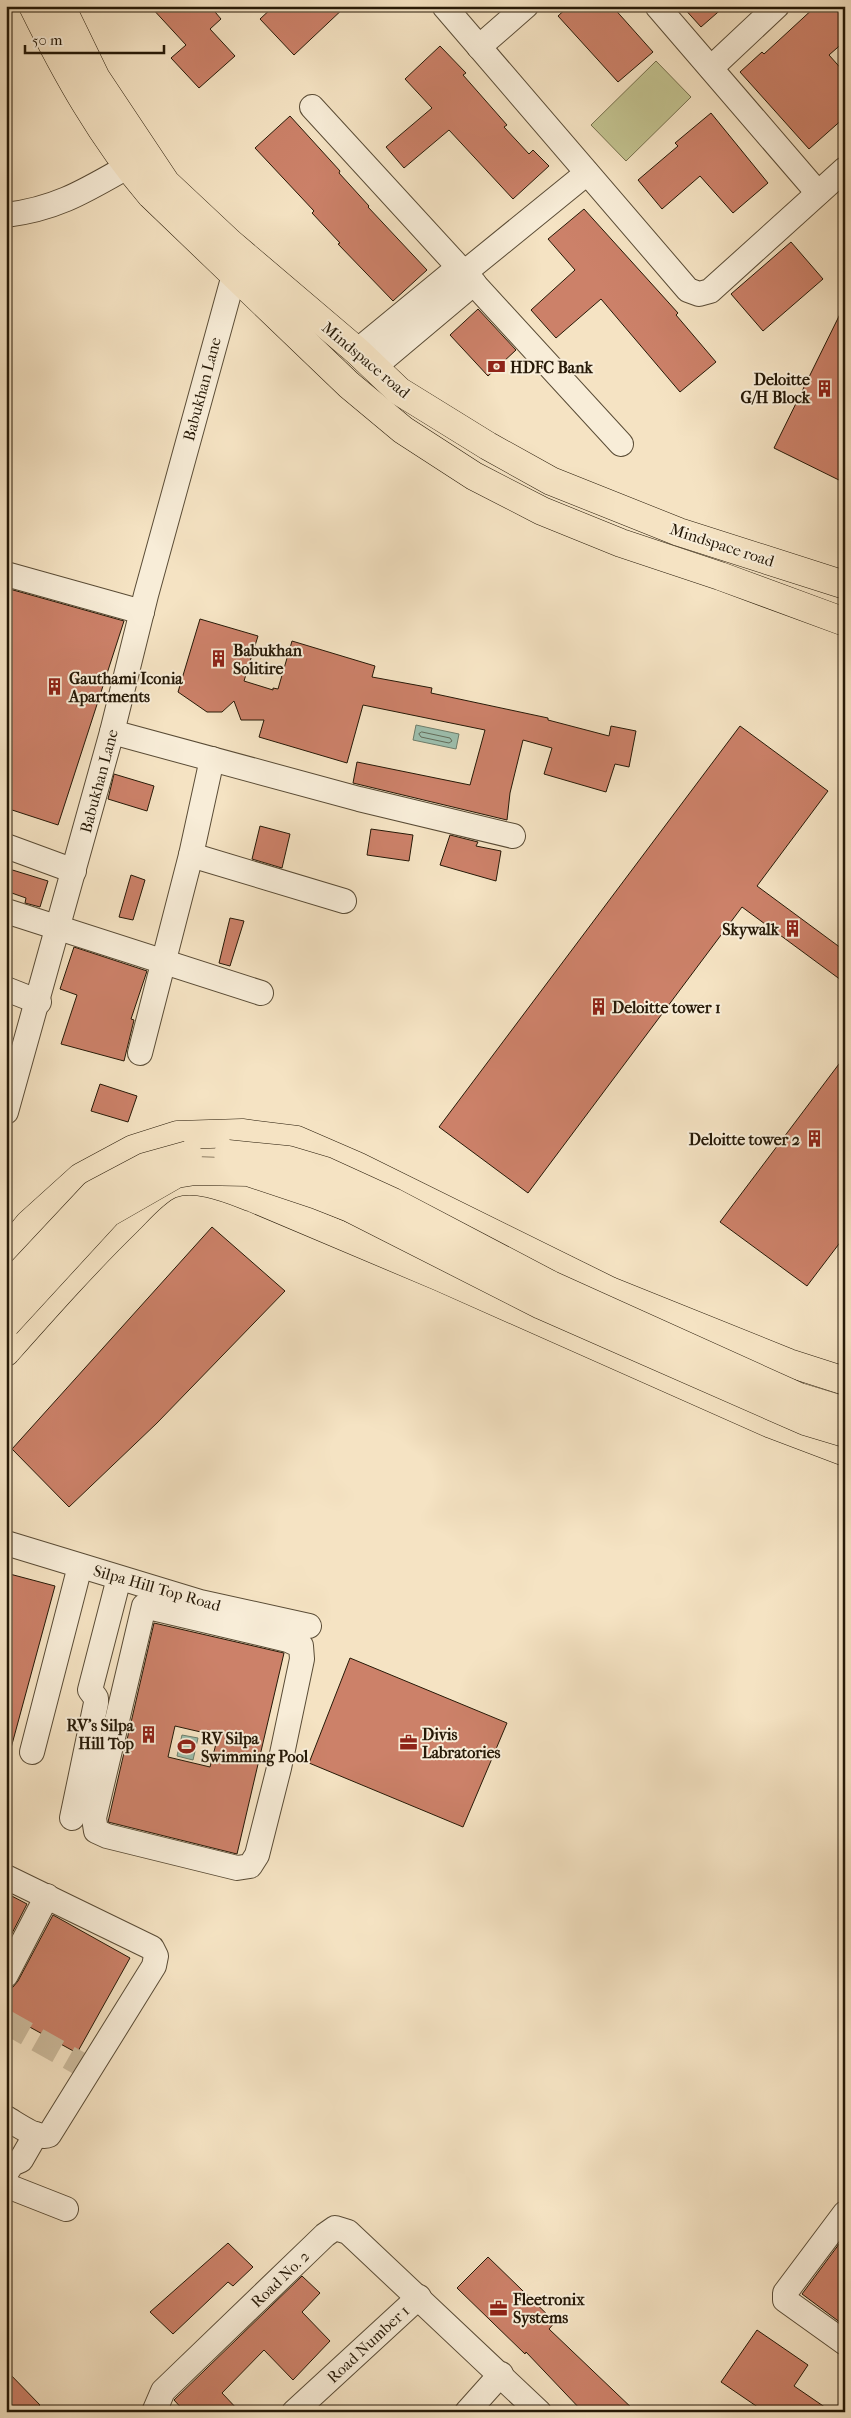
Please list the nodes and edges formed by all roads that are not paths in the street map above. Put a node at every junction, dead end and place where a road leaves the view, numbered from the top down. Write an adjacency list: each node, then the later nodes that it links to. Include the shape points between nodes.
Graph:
1 (33, 6): 10 (main road, via 65,71)
2 (60, 6): 17 (main road, Mindspace road, via 96,78 166,183 230,244)
3 (444, 6): 7 (street)
4 (526, 6): 7 (street)
5 (657, 6): 8 (street)
6 (777, 6): 8 (street)
7 (479, 47): 12 (street)
8 (711, 68): 13 (street)
9 (312, 107): 15 (street)
10 (127, 166): 14 (street, via 55,206); 16 (main road, Mindspace road, via 192,236)
11 (845, 169): 13 (street)
12 (587, 173): 13 (street, via 688,290 699,294 710,291); 15 (street)
13 (818, 193)
14 (6, 215)
15 (466, 274): 17 (street); 18 (street)
16 (234, 275): 21 (street, Babukhan Lane); 22 (main road, Mindspace road, via 349,385 403,430 474,476 542,511 621,543)
17 (366, 359): 20 (main road, Mindspace road, via 399,391 551,481 679,532)
18 (621, 444)
19 (6, 574): 21 (street)
20 (845, 585)
21 (142, 612): 23 (street, Babukhan Lane)
22 (845, 622)
23 (112, 732): 24 (street); 28 (street, Babukhan Lane)
24 (212, 759): 25 (street); 27 (street)
25 (513, 836)
26 (6, 846): 28 (street)
27 (191, 856): 29 (street); 32 (street)
28 (74, 871): 31 (street, Babukhan Lane)
29 (344, 901)
30 (6, 911): 31 (street)
31 (59, 927): 32 (street); 35 (street, Babukhan Lane)
32 (164, 960): 34 (street); 36 (street)
33 (6, 989): 35 (street)
34 (261, 993)
35 (39, 1002): 37 (street, Babukhan Lane)
36 (140, 1053)
37 (13, 1066): 38 (street, Babukhan Lane)
38 (6, 1112)
39 (6, 1252): 41 (main road, via 29,1224 81,1177 132,1149 177,1135 242,1133 297,1140 357,1166 602,1288)
40 (6, 1288): 48 (main road, bridge, via 94,1194 145,1167 176,1157 211,1153 288,1160 360,1185 551,1285 799,1397)
41 (645, 1305): 43 (main road); 45 (main road)
42 (6, 1324): 49 (main road, bridge, via 108,1213 176,1174 248,1172 350,1208 541,1305 805,1421)
43 (693, 1324): 46 (main road); 47 (main road, via 789,1363)
44 (6, 1352): 45 (main road, via 85,1262 151,1199 172,1184 196,1182 226,1188 366,1246)
45 (620, 1358): 46 (main road)
46 (672, 1380): 50 (main road, via 770,1424)
47 (845, 1381)
48 (845, 1411)
49 (845, 1433)
50 (845, 1452)
51 (6, 1543): 52 (street, Silpa Hill Top Road)
52 (80, 1566): 53 (street, Silpa Hill Top Road); 57 (street)
53 (119, 1578): 54 (street, Silpa Hill Top Road); 58 (street, via 90,1690 96,1703)
54 (158, 1600): 55 (street, Silpa Hill Top Road); 55 (street, via 142,1609 94,1818 96,1831 238,1868 250,1866 257,1855 279,1768 302,1659 301,1646)
55 (198, 1610): 56 (street, Silpa Hill Top Road)
56 (309, 1626)
57 (32, 1752)
58 (72, 1818)
59 (6, 1877): 60 (street)
60 (47, 1896): 61 (street); 62 (street, via 152,1948 156,1956 154,1966 49,2135 47,2137)
61 (6, 1975)
62 (22, 2126): 63 (street, via 21,2160)
63 (8, 2181): 64 (street)
64 (66, 2209)
65 (845, 2213): 67 (street, via 785,2293 785,2300)
66 (419, 2297): 68 (street); 69 (street, Road No. 2, via 348,2232 335,2228 163,2391); 70 (street, Road Number 1)
67 (845, 2343)
68 (501, 2374): 71 (street); 72 (street)
69 (154, 2412)
70 (294, 2412)
71 (467, 2412)
72 (540, 2412)

